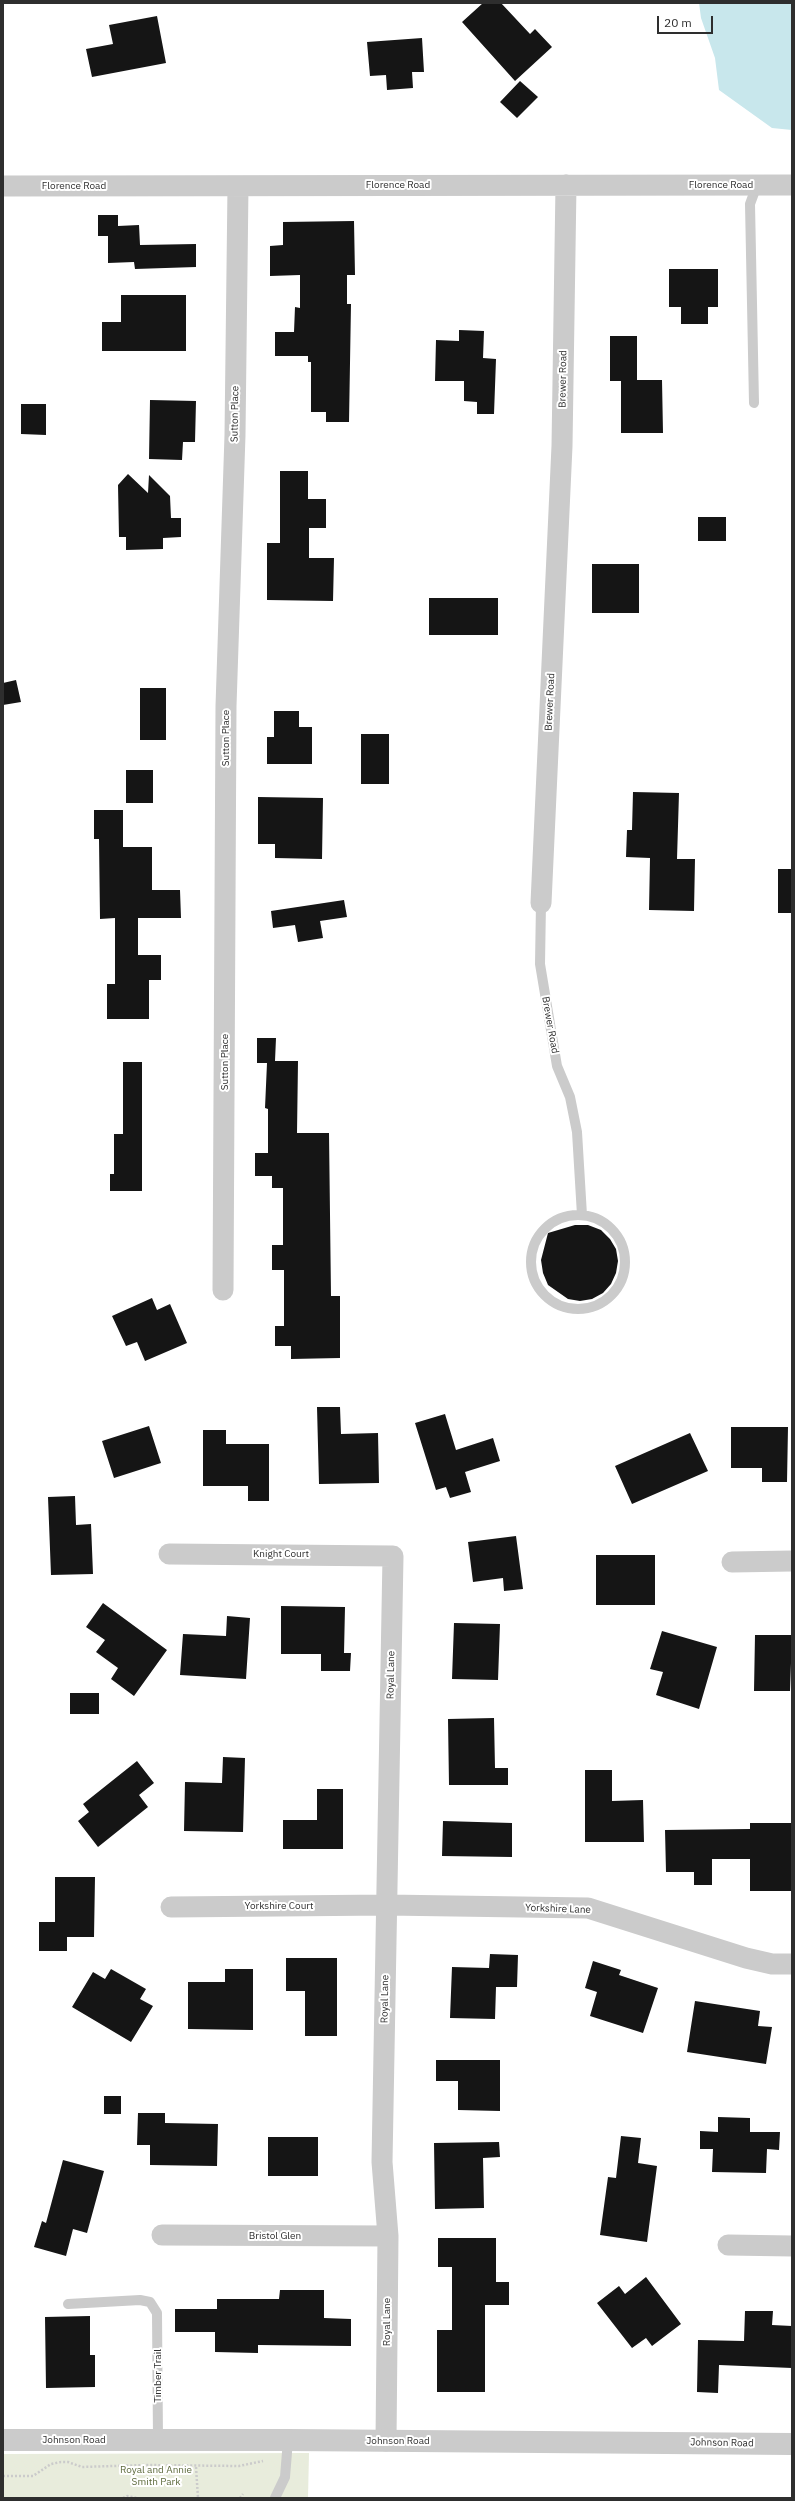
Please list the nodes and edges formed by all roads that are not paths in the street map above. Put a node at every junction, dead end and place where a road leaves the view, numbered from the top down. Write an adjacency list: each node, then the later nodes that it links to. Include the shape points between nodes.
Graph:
1 (566, 185): 2 (street, Florence Road); 5 (street, Florence Road); 7 (street, Brewer Road, via 562,446)
2 (757, 185): 3 (street, Florence Road); 6 (lane, via 750,204)
3 (792, 185)
4 (3, 186): 5 (street, Florence Road)
5 (238, 186): 9 (street, Sutton Place, via 235,435 226,706)
6 (754, 403)
7 (541, 903): 8 (lane, Brewer Road, via 540,964 557,1066 570,1097 577,1132)
8 (582, 1215): 8 (lane, via 557,1220 544,1228 535,1242 531,1256 531,1272 537,1286 547,1298 561,1306 576,1309 592,1307 606,1300 617,1289 624,1275 626,1260 622,1244 614,1231 602,1221)
9 (223, 1290)
10 (169, 1554): 11 (street, Knight Court)
11 (393, 1556): 14 (street, Royal Lane)
12 (792, 1561): 13 (street)
13 (732, 1562)
14 (387, 1905): 15 (street, Yorkshire Court); 16 (street, Yorkshire Lane, via 588,1908 746,1958 772,1964); 18 (street, Royal Lane, via 382,2162)
15 (171, 1907)
16 (792, 1964)
17 (162, 2235): 18 (street, Bristol Glen)
18 (388, 2236): 24 (street, Royal Lane)
19 (728, 2245): 20 (street)
20 (792, 2246)
21 (68, 2304): 23 (lane, Timber Trail, via 140,2300 150,2302 157,2313)
22 (3, 2440): 23 (street, Johnson Road)
23 (158, 2440): 26 (street, Johnson Road)
24 (386, 2441): 25 (street, Johnson Road); 26 (street, Johnson Road)
25 (792, 2444)
26 (287, 2449): 27 (lane, via 285,2477)
27 (275, 2498)

